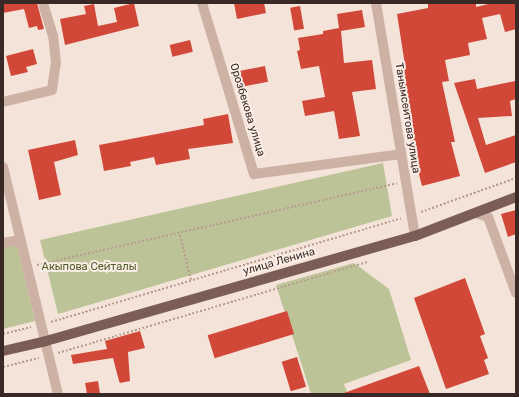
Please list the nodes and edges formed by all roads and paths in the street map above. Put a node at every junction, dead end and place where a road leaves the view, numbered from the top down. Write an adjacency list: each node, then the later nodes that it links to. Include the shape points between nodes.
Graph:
1 (43, 3): 4 (street, via 53,36 56,63 52,90)
2 (202, 3): 5 (street, Орозбекова улица, via 254,174)
3 (376, 3): 5 (street, Танымсеитова улица)
4 (3, 102)
5 (401, 154): 8 (street, Танымсеитова улица)
6 (3, 167): 14 (street)
7 (516, 178): 11 (path)
8 (406, 181): 11 (street, Танымсеитова улица); 12 (path)
9 (516, 198): 10 (main road, улица Ленина)
10 (476, 213): 13 (main road, улица Ленина); 18 (street, via 488,217)
11 (411, 215): 13 (street, Танымсеитова улица); 17 (path)
12 (180, 234): 16 (path); 17 (path)
13 (415, 236): 21 (main road, улица Ленина)
14 (20, 240): 15 (street); 16 (street)
15 (3, 243)
16 (27, 268): 19 (street)
17 (192, 280): 19 (path)
18 (516, 292)
19 (42, 324): 20 (path); 21 (street)
20 (3, 334)
21 (46, 341): 22 (main road, улица Ленина); 23 (street)
22 (3, 351)
23 (50, 355): 24 (path); 25 (street)
24 (3, 367)
25 (58, 394)

